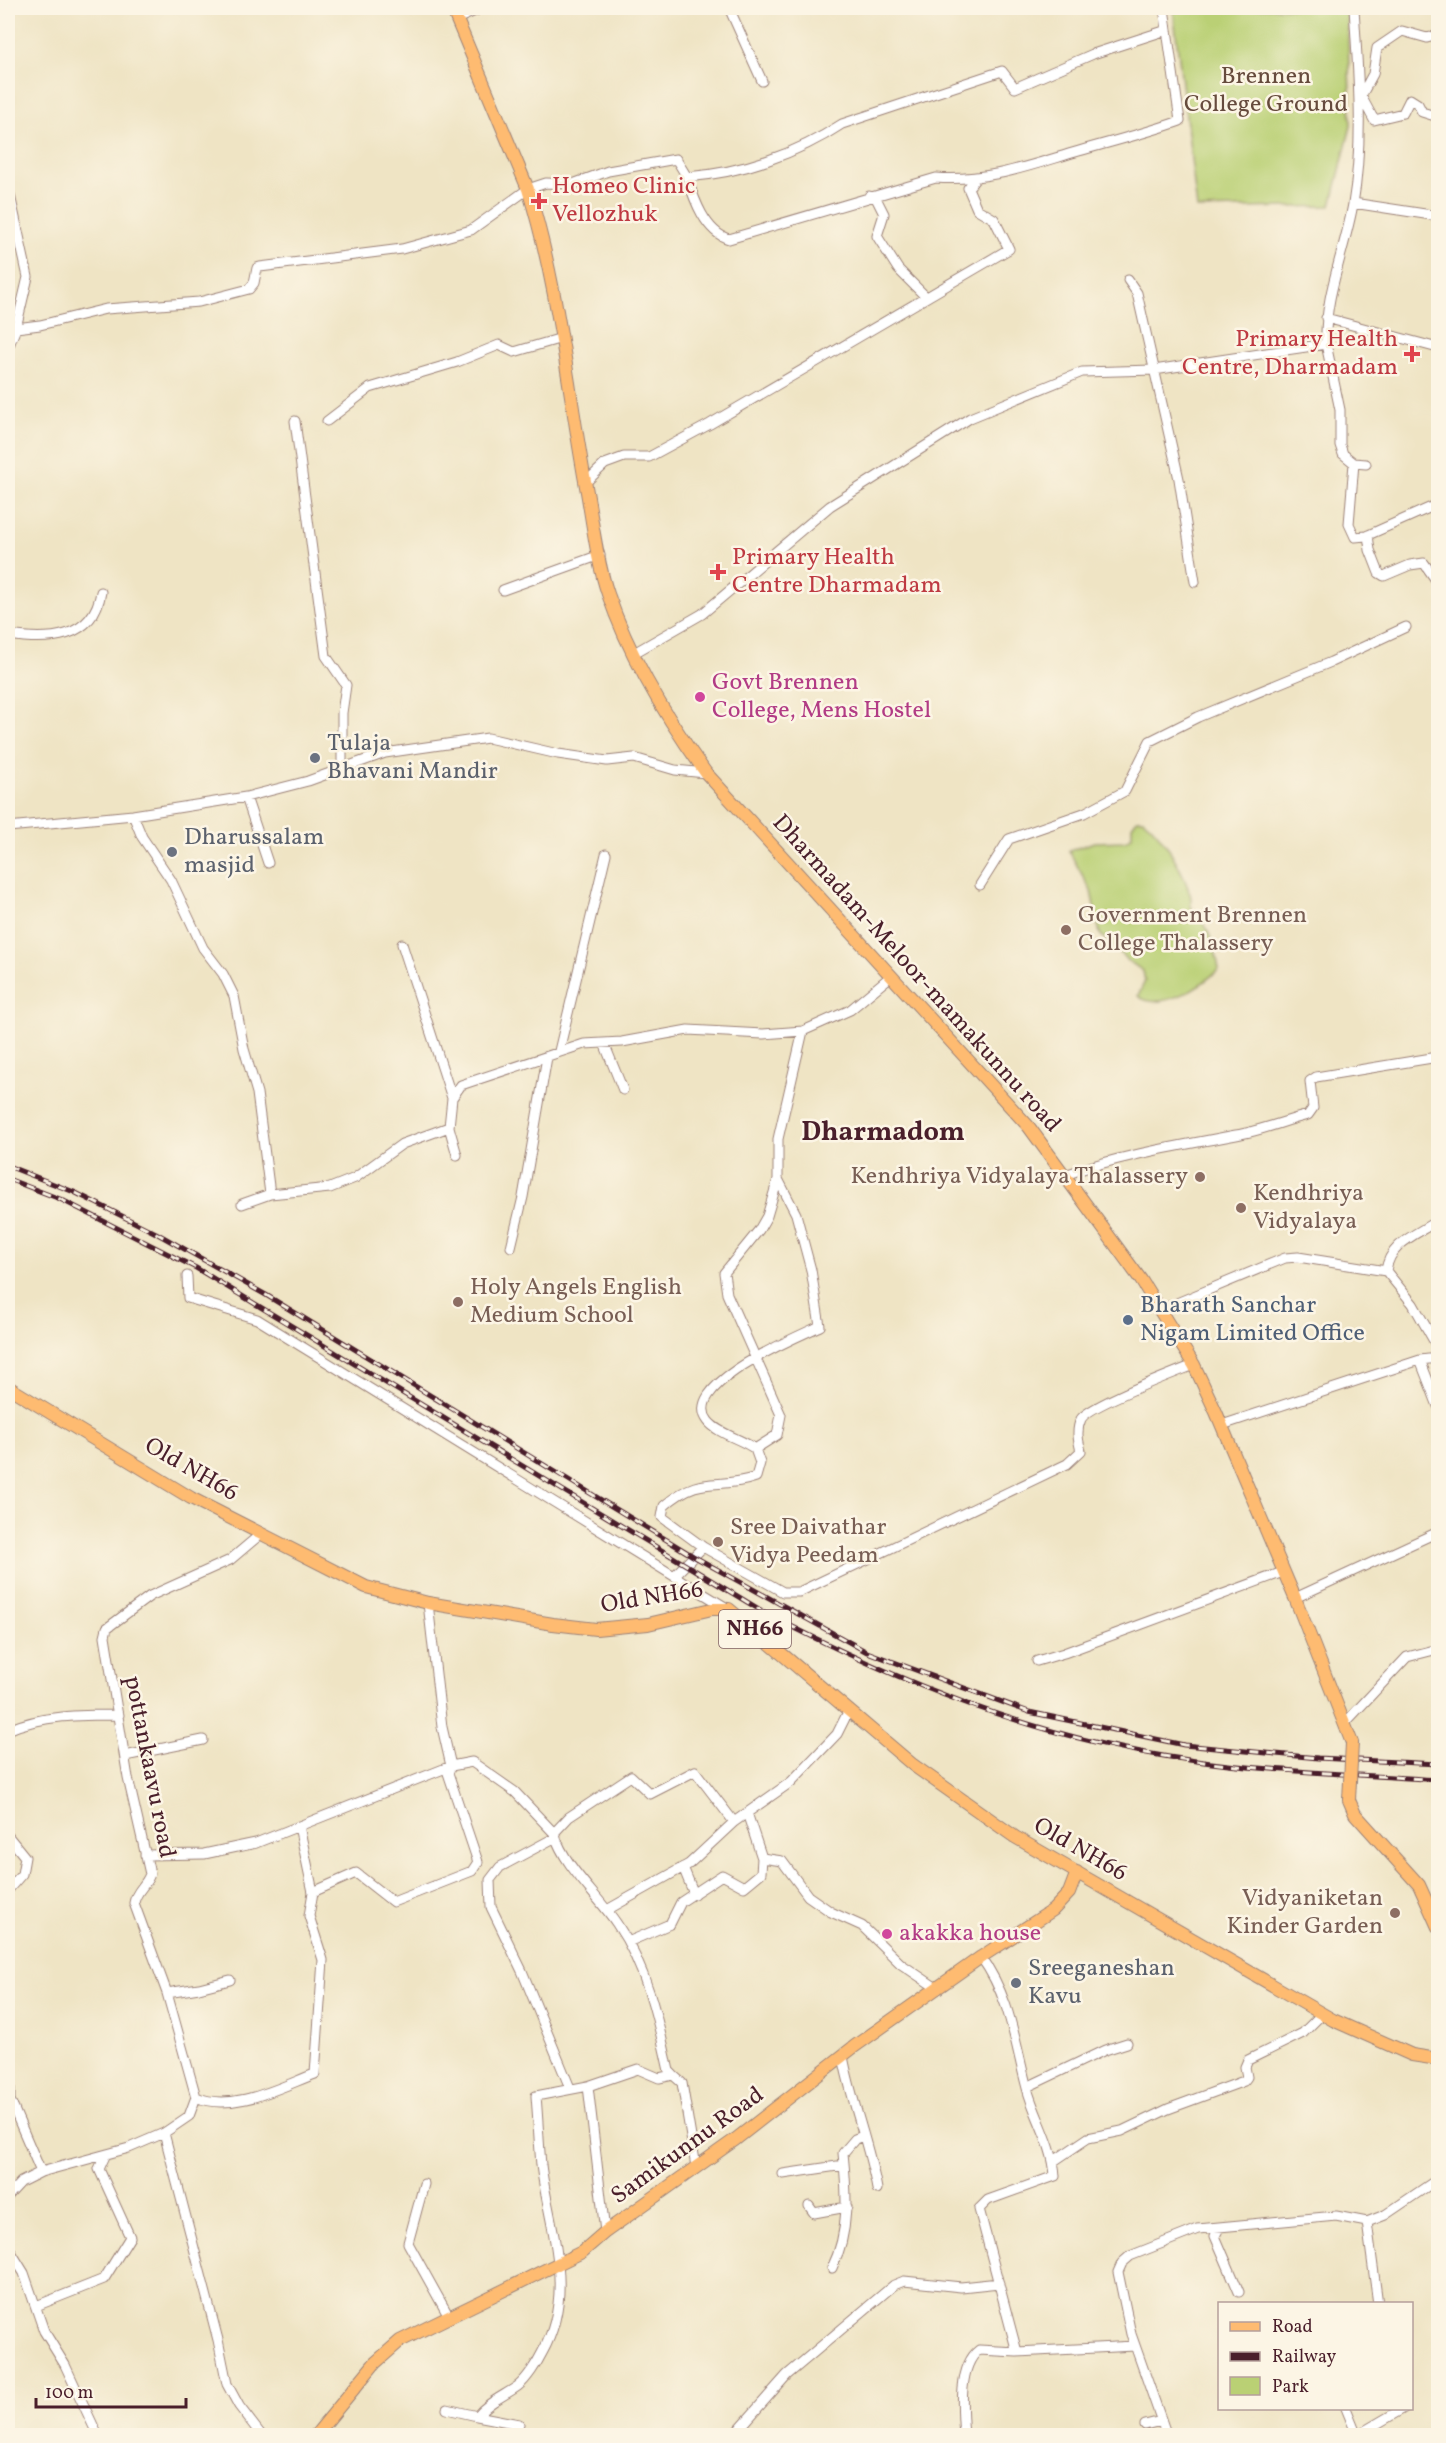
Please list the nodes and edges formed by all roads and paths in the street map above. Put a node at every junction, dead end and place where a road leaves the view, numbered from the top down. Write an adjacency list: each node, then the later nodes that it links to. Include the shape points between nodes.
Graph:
1 (482, 8): 5 (street)
2 (729, 8): 8 (street)
3 (1164, 8): 6 (street)
4 (1354, 8): 9 (street)
5 (455, 13): 14 (main road, Dharmadam-Meloor-mamakunnu road)
6 (1167, 30): 11 (street, via 1093,54 1015,88 1002,71 842,124 820,139 785,153 734,170); 12 (street, via 1180,121 1024,169)
7 (1438, 35): 9 (street, via 1427,38 1402,31 1377,48 1373,74)
8 (762, 81)
9 (1361, 96): 10 (street, via 1374,120 1403,113 1410,99 1422,112); 16 (street)
10 (1438, 117)
11 (687, 177): 14 (street, via 675,159 608,171 573,184 546,183); 15 (street, via 711,226 718,236 729,239)
12 (976, 178): 15 (street, via 936,178); 19 (street, via 968,188 977,209 994,219 1009,249)
13 (8, 186): 21 (street, via 28,277)
14 (528, 189): 21 (street, via 471,230 402,249 260,267 249,289 199,302 106,309); 22 (main road, Dharmadam-Meloor-mamakunnu road, via 543,241)
15 (869, 196): 19 (street, via 876,198 884,214 877,236 898,269)
16 (1353, 204): 17 (street); 20 (street)
17 (1438, 216)
18 (1128, 280): 26 (street, via 1137,293)
19 (925, 296): 31 (street, via 710,424 649,457 624,457 605,464)
20 (1326, 318): 23 (street); 25 (street)
21 (16, 328): 24 (street)
22 (562, 338): 27 (street, via 514,352 499,345 370,388); 31 (main road, Dharmadam-Meloor-mamakunnu road)
23 (1326, 344): 26 (street); 29 (street, via 1340,410 1340,445 1343,454)
24 (8, 348)
25 (1438, 348)
26 (1154, 370): 35 (street, via 1179,479); 41 (street, via 1082,372 970,418 830,506 702,614)
27 (327, 420)
28 (295, 421): 42 (street, via 326,656 346,685)
29 (1354, 463): 30 (street); 33 (street, via 1349,524 1355,537)
30 (1365, 464)
31 (585, 483): 34 (main road, Dharmadam-Meloor-mamakunnu road)
32 (1438, 504): 33 (street)
33 (1368, 535): 36 (street, via 1379,573 1384,576 1424,563)
34 (600, 555): 37 (street); 41 (main road, Dharmadam-Meloor-mamakunnu road, via 608,593)
35 (1195, 582)
36 (1438, 583)
37 (503, 590)
38 (101, 592): 40 (street, via 99,607 81,629 39,640)
39 (1406, 627): 49 (street, via 1150,741 1125,791 1084,813 1010,838)
40 (8, 635)
41 (634, 653): 43 (main road, Dharmadam-Meloor-mamakunnu road, via 675,728)
42 (342, 768): 43 (street, via 385,753 488,738 558,754 607,760 634,758 675,770); 44 (street)
43 (706, 773): 51 (main road, Dharmadam-Meloor-mamakunnu road)
44 (246, 797): 45 (street); 48 (street)
45 (134, 815): 46 (street); 63 (street, via 142,837 171,880 202,948 223,974 234,996 256,1093)
46 (8, 827)
47 (606, 854): 54 (street)
48 (268, 863)
49 (980, 885)
50 (402, 944): 58 (street)
51 (891, 976): 52 (street, via 850,1010); 61 (main road, Dharmadam-Meloor-mamakunnu road, via 1029,1127)
52 (803, 1030): 53 (street, via 762,1034 688,1030); 62 (street, via 778,1139)
53 (604, 1043): 54 (street); 57 (street)
54 (559, 1051): 55 (street)
55 (547, 1057): 58 (street, via 469,1081); 66 (street)
56 (1438, 1057): 61 (street, via 1316,1077 1310,1081 1313,1108 1308,1115 1238,1135 1093,1164)
57 (623, 1090)
58 (452, 1098): 59 (street)
59 (449, 1127): 60 (street); 63 (street, via 402,1144 356,1178 330,1188)
60 (457, 1155)
61 (1065, 1175): 69 (main road, Dharmadam-Meloor-mamakunnu road)
62 (778, 1179): 71 (street, via 759,1230 723,1273 727,1294); 71 (street, via 796,1214 820,1326)
63 (270, 1194): 64 (street)
64 (242, 1204)
65 (1438, 1220): 67 (street, via 1394,1250)
66 (511, 1247)
67 (1386, 1271): 69 (street, via 1285,1258); 70 (street, via 1419,1312)
68 (187, 1276): 83 (street, via 188,1298 257,1318)
69 (1160, 1310): 74 (main road, Dharmadam-Meloor-mamakunnu road)
70 (1438, 1348)
71 (754, 1357): 78 (street, via 782,1422 777,1435); 78 (street, via 723,1379 704,1403 703,1412 709,1422)
72 (1438, 1358): 73 (street)
73 (1420, 1360): 76 (street); 77 (street)
74 (1194, 1365): 77 (main road, Dharmadam-Meloor-mamakunnu road); 81 (street, via 1087,1412 1077,1438 1081,1451 1067,1464 799,1592 783,1592)
75 (8, 1387): 80 (main road, Old NH66 / NH66, via 191,1498)
76 (1438, 1406)
77 (1222, 1425): 82 (main road, Dharmadam-Meloor-mamakunnu road)
78 (755, 1449): 81 (street, via 760,1463 756,1477 688,1488 662,1511 668,1524)
79 (1438, 1532): 84 (street)
80 (262, 1533): 85 (main road, Old NH66 / NH66, via 366,1587); 90 (street, pottankaavu road, via 230,1560 150,1596 107,1628 106,1647)
81 (703, 1547): 83 (street)
82 (1283, 1572): 84 (main road, Dharmadam-Meloor-mamakunnu road); 88 (street)
83 (674, 1576): 86 (street)
84 (1295, 1598): 91 (main road, Dharmadam-Meloor-mamakunnu road)
85 (428, 1603): 86 (main road, Old NH66 / NH66, via 596,1629); 95 (street, via 442,1727)
86 (729, 1609): 89 (main road, Old NH66 / NH66)
87 (1438, 1649): 91 (street, via 1407,1657)
88 (1037, 1661)
89 (849, 1710): 96 (street, via 821,1754 791,1782); 104 (main road, Old NH66 / NH66, via 913,1765 1015,1837)
90 (119, 1715): 92 (street, via 76,1715); 94 (street, pottankaavu road)
91 (1345, 1723): 109 (main road, Dharmadam-Meloor-mamakunnu road, bridge, via 1352,1743 1349,1800 1355,1814 1419,1885)
92 (8, 1730)
93 (202, 1740): 94 (street)
94 (125, 1756): 101 (street, pottankaavu road)
95 (451, 1766): 98 (street); 99 (street, via 472,1762 515,1792); 106 (street, via 448,1773 478,1862 472,1871 393,1902 356,1873)
96 (747, 1813): 97 (street); 102 (street)
97 (734, 1822): 99 (street, via 695,1771 650,1794 631,1776 569,1817); 103 (street)
98 (298, 1826): 101 (street, via 228,1850); 106 (street)
99 (555, 1835): 108 (street, via 586,1885); 123 (street, via 500,1867 490,1880 491,1907)
100 (8, 1836): 105 (street, via 25,1857 22,1874)
101 (145, 1855): 114 (street, pottankaavu road, via 150,1874 147,1884 136,1893 134,1903)
102 (762, 1858): 107 (street, via 761,1873 744,1887 722,1875); 113 (street, via 782,1861 808,1896 862,1926 901,1964)
103 (683, 1867): 107 (street); 108 (street)
104 (1077, 1872): 111 (main road, Samikunnu Road, via 1069,1893 1053,1910); 115 (main road, Old NH66 / NH66)
105 (8, 1890)
106 (313, 1892): 124 (street, via 309,1917 323,1960 315,2074 255,2096 212,2104)
107 (694, 1894): 110 (street, via 681,1902 670,1924)
108 (608, 1910): 110 (street)
109 (1438, 1927)
110 (628, 1942): 120 (street, via 653,2001)
111 (981, 1957): 113 (main road, Samikunnu Road); 122 (street, via 995,1978 1013,2026)
112 (230, 1980): 114 (street)
113 (938, 1989): 118 (main road, Samikunnu Road)
114 (167, 1993): 124 (street, pottankaavu road)
115 (1322, 2014): 119 (main road, Old NH66 / NH66, via 1412,2055); 128 (street, via 1302,2033 1248,2060 1244,2081 1122,2131 1088,2138)
116 (1127, 2043): 122 (street, via 1105,2049)
117 (8, 2047): 131 (street, via 10,2100)
118 (843, 2056): 126 (street); 130 (main road, Samikunnu Road)
119 (1438, 2059)
120 (673, 2075): 121 (street, via 659,2078 638,2069); 130 (street, via 682,2083)
121 (588, 2086): 123 (street); 141 (street)
122 (1027, 2087): 128 (street)
123 (570, 2088): 143 (street, via 536,2096 541,2165)
124 (196, 2097): 125 (street, via 189,2116)
125 (165, 2133): 127 (street); 161 (street, via 227,2384)
126 (863, 2136): 129 (street, via 846,2148); 135 (street)
127 (105, 2156): 131 (street); 148 (street, via 99,2169 130,2237 104,2279)
128 (1054, 2161): 145 (street, via 1055,2176 988,2200 979,2209)
129 (844, 2165): 132 (street); 138 (street)
130 (696, 2167): 141 (main road, Samikunnu Road)
131 (41, 2172): 136 (street, via 21,2182)
132 (783, 2174)
133 (1438, 2179): 139 (street, via 1385,2215)
134 (424, 2184): 149 (street, via 408,2243)
135 (877, 2189)
136 (8, 2196)
137 (809, 2206): 138 (street, via 814,2213)
138 (847, 2207): 144 (street)
139 (1367, 2222): 140 (street, via 1336,2216); 147 (street)
140 (1218, 2228): 146 (street, via 1215,2236); 150 (street, via 1198,2229 1130,2256 1122,2263 1118,2272)
141 (605, 2232): 143 (main road, Samikunnu Road, via 582,2252)
142 (8, 2247): 148 (street, via 24,2273)
143 (560, 2262): 149 (main road, Samikunnu Road); 155 (street, via 559,2308 542,2354 520,2384)
144 (832, 2268)
145 (999, 2283): 151 (street); 163 (street, via 961,2287 904,2281 894,2285 787,2375)
146 (1239, 2292)
147 (1378, 2302)
148 (36, 2306): 160 (street, via 44,2331 65,2365)
149 (448, 2315): 162 (main road, Samikunnu Road, via 400,2341 375,2363)
150 (1135, 2346): 151 (street); 156 (street)
151 (1017, 2352): 164 (street, via 979,2349 974,2354 965,2379)
152 (447, 2409): 155 (street)
153 (1347, 2410): 159 (street)
154 (1402, 2410): 159 (street)
155 (477, 2415): 157 (street)
156 (1161, 2421): 158 (street); 165 (street)
157 (519, 2424)
158 (1145, 2425)
159 (1360, 2434)
160 (98, 2436)
161 (262, 2436)
162 (315, 2436)
163 (733, 2436)
164 (964, 2436)
165 (1167, 2436)

